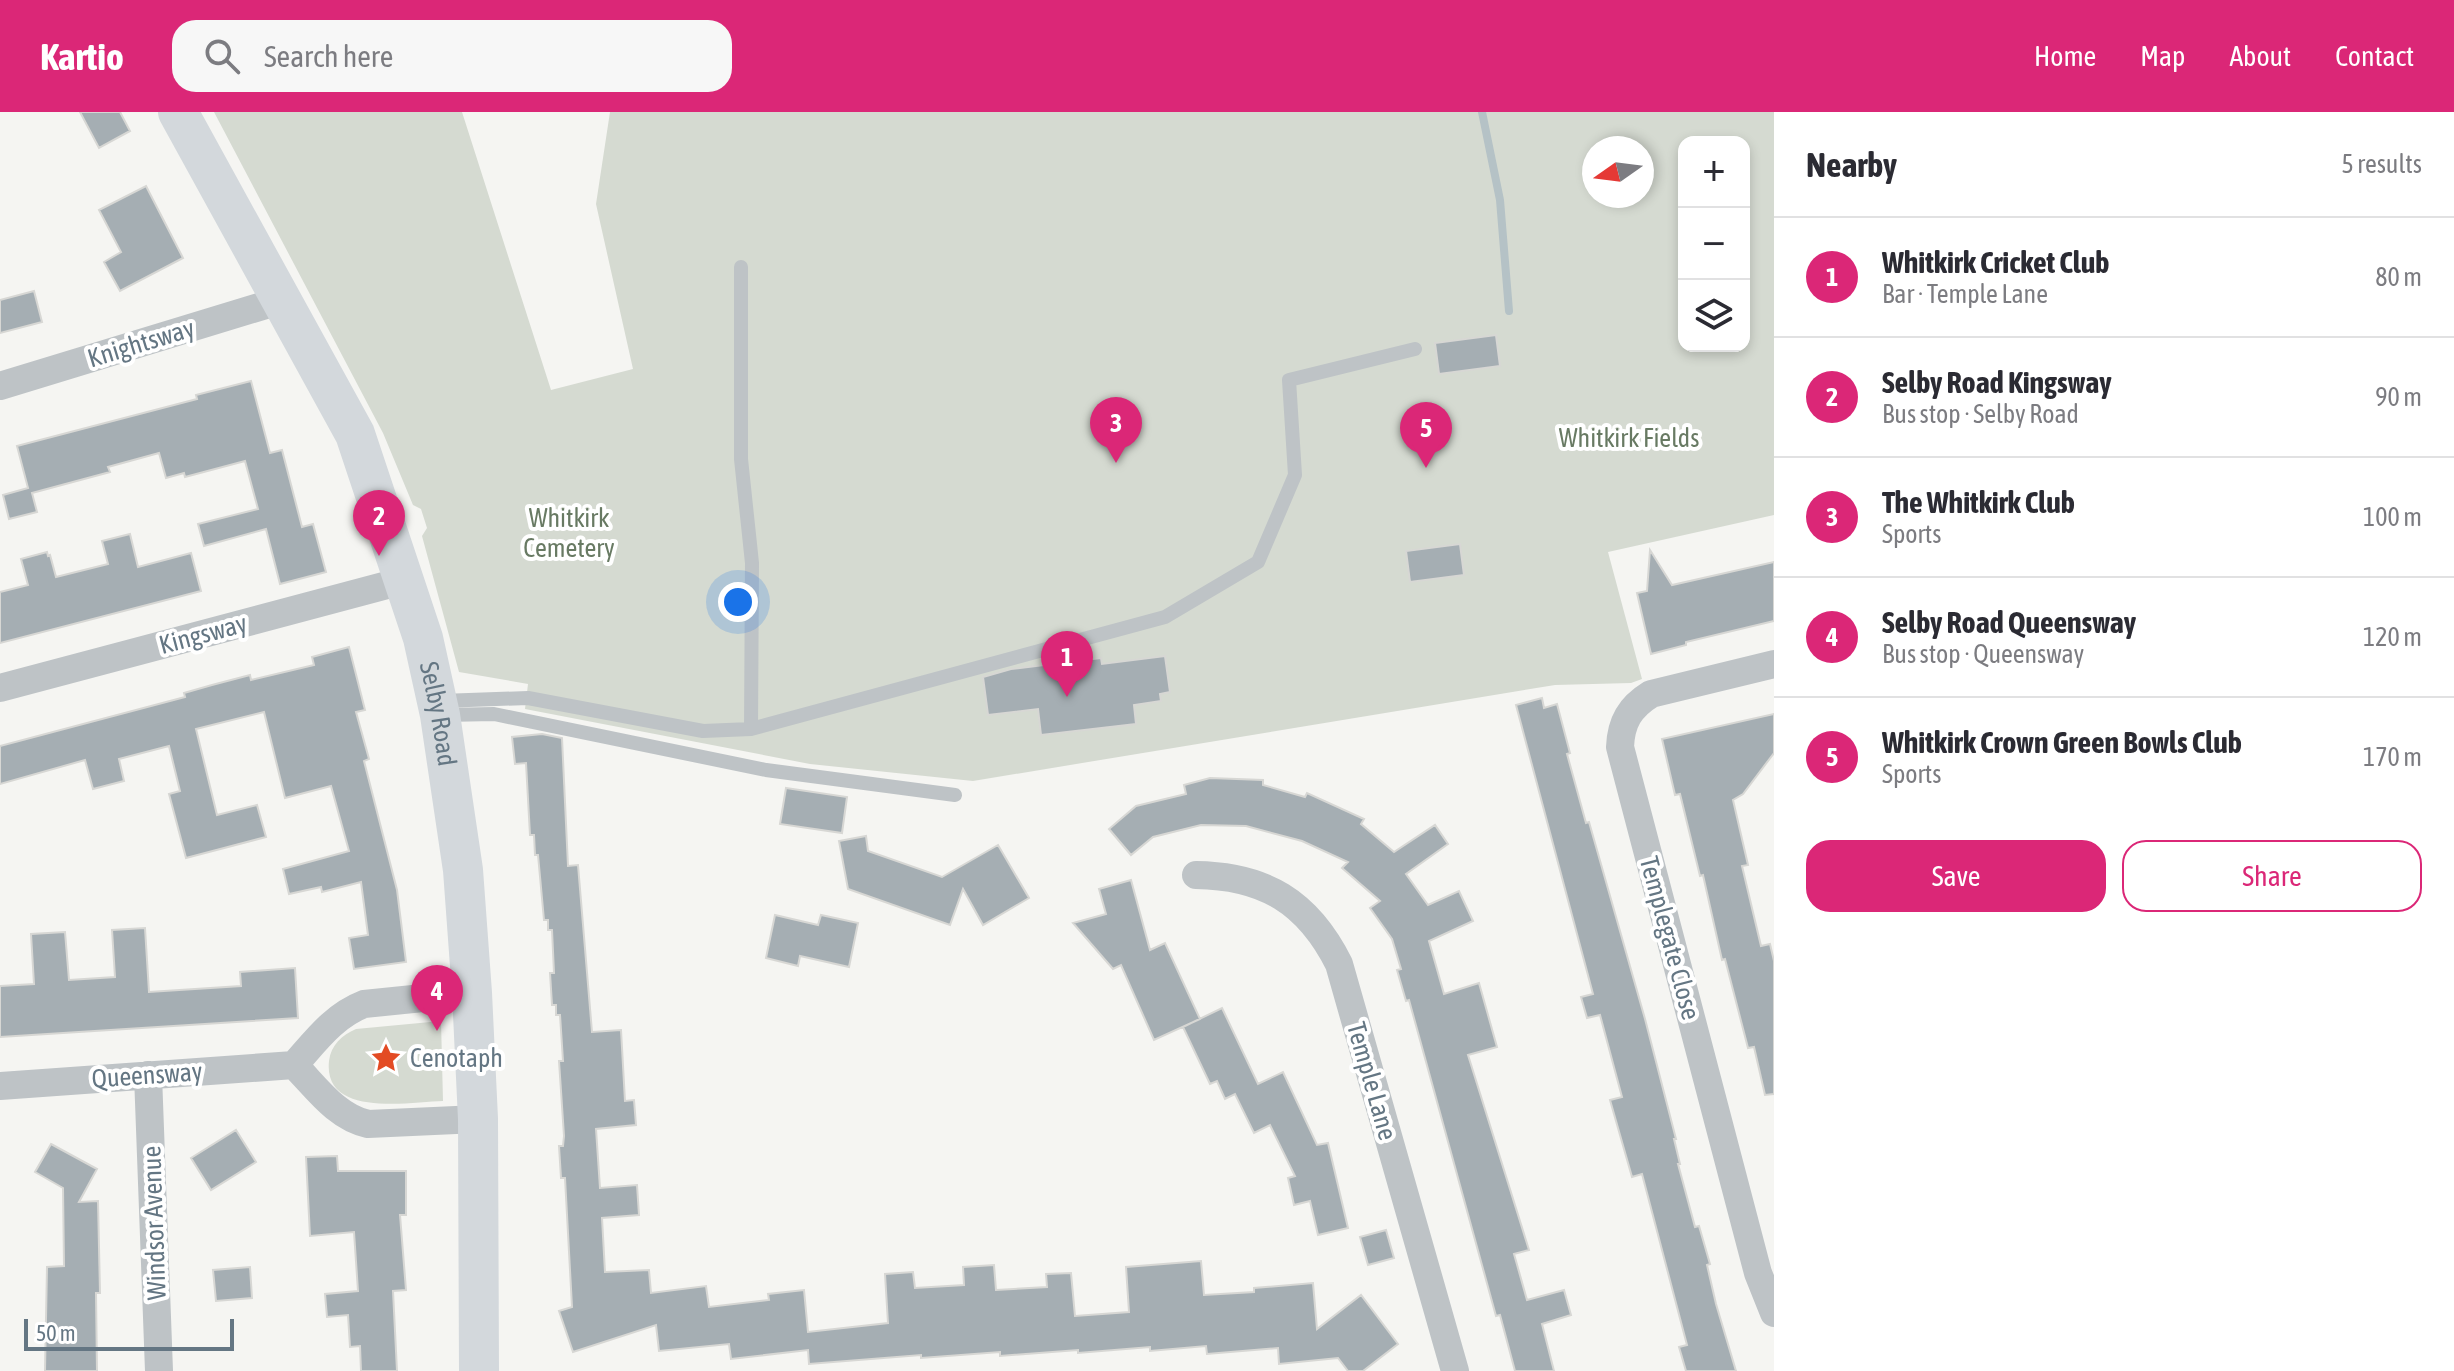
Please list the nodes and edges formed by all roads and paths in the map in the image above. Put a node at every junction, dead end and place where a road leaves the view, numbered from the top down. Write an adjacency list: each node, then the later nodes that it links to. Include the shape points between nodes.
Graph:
1 (178, 112): 3 (main road, Selby Road)
2 (741, 267): 10 (lane, via 741,459 752,563)
3 (282, 300): 5 (street, Knightsway); 6 (main road, Selby Road, via 355,434)
4 (1415, 349): 10 (lane, via 1289,380 1295,475 1258,562 1165,617)
5 (0, 386)
6 (406, 580): 8 (street, Kingsway); 9 (main road, Selby Road)
7 (1774, 664): 18 (street, Templegate Close, via 1651,694 1627,715 1620,747 1758,1273)
8 (0, 688)
9 (438, 708): 10 (lane, via 528,698 703,731); 11 (lane, via 494,714 766,770); 13 (main road, Selby Road, via 463,870)
10 (751, 729)
11 (955, 795)
12 (1196, 875): 21 (street, Temple Lane, via 1223,875 1265,887 1302,911 1329,944)
13 (472, 993): 14 (street, via 349,1010); 17 (main road, Selby Road)
14 (294, 1065): 15 (street, Queensway); 17 (street, via 354,1121)
15 (148, 1075): 16 (street, Queensway); 19 (street, Windsor Avenue)
16 (0, 1086)
17 (478, 1119): 20 (main road, Selby Road)
18 (1774, 1313)
19 (159, 1371)
20 (479, 1371)
21 (1455, 1371)

